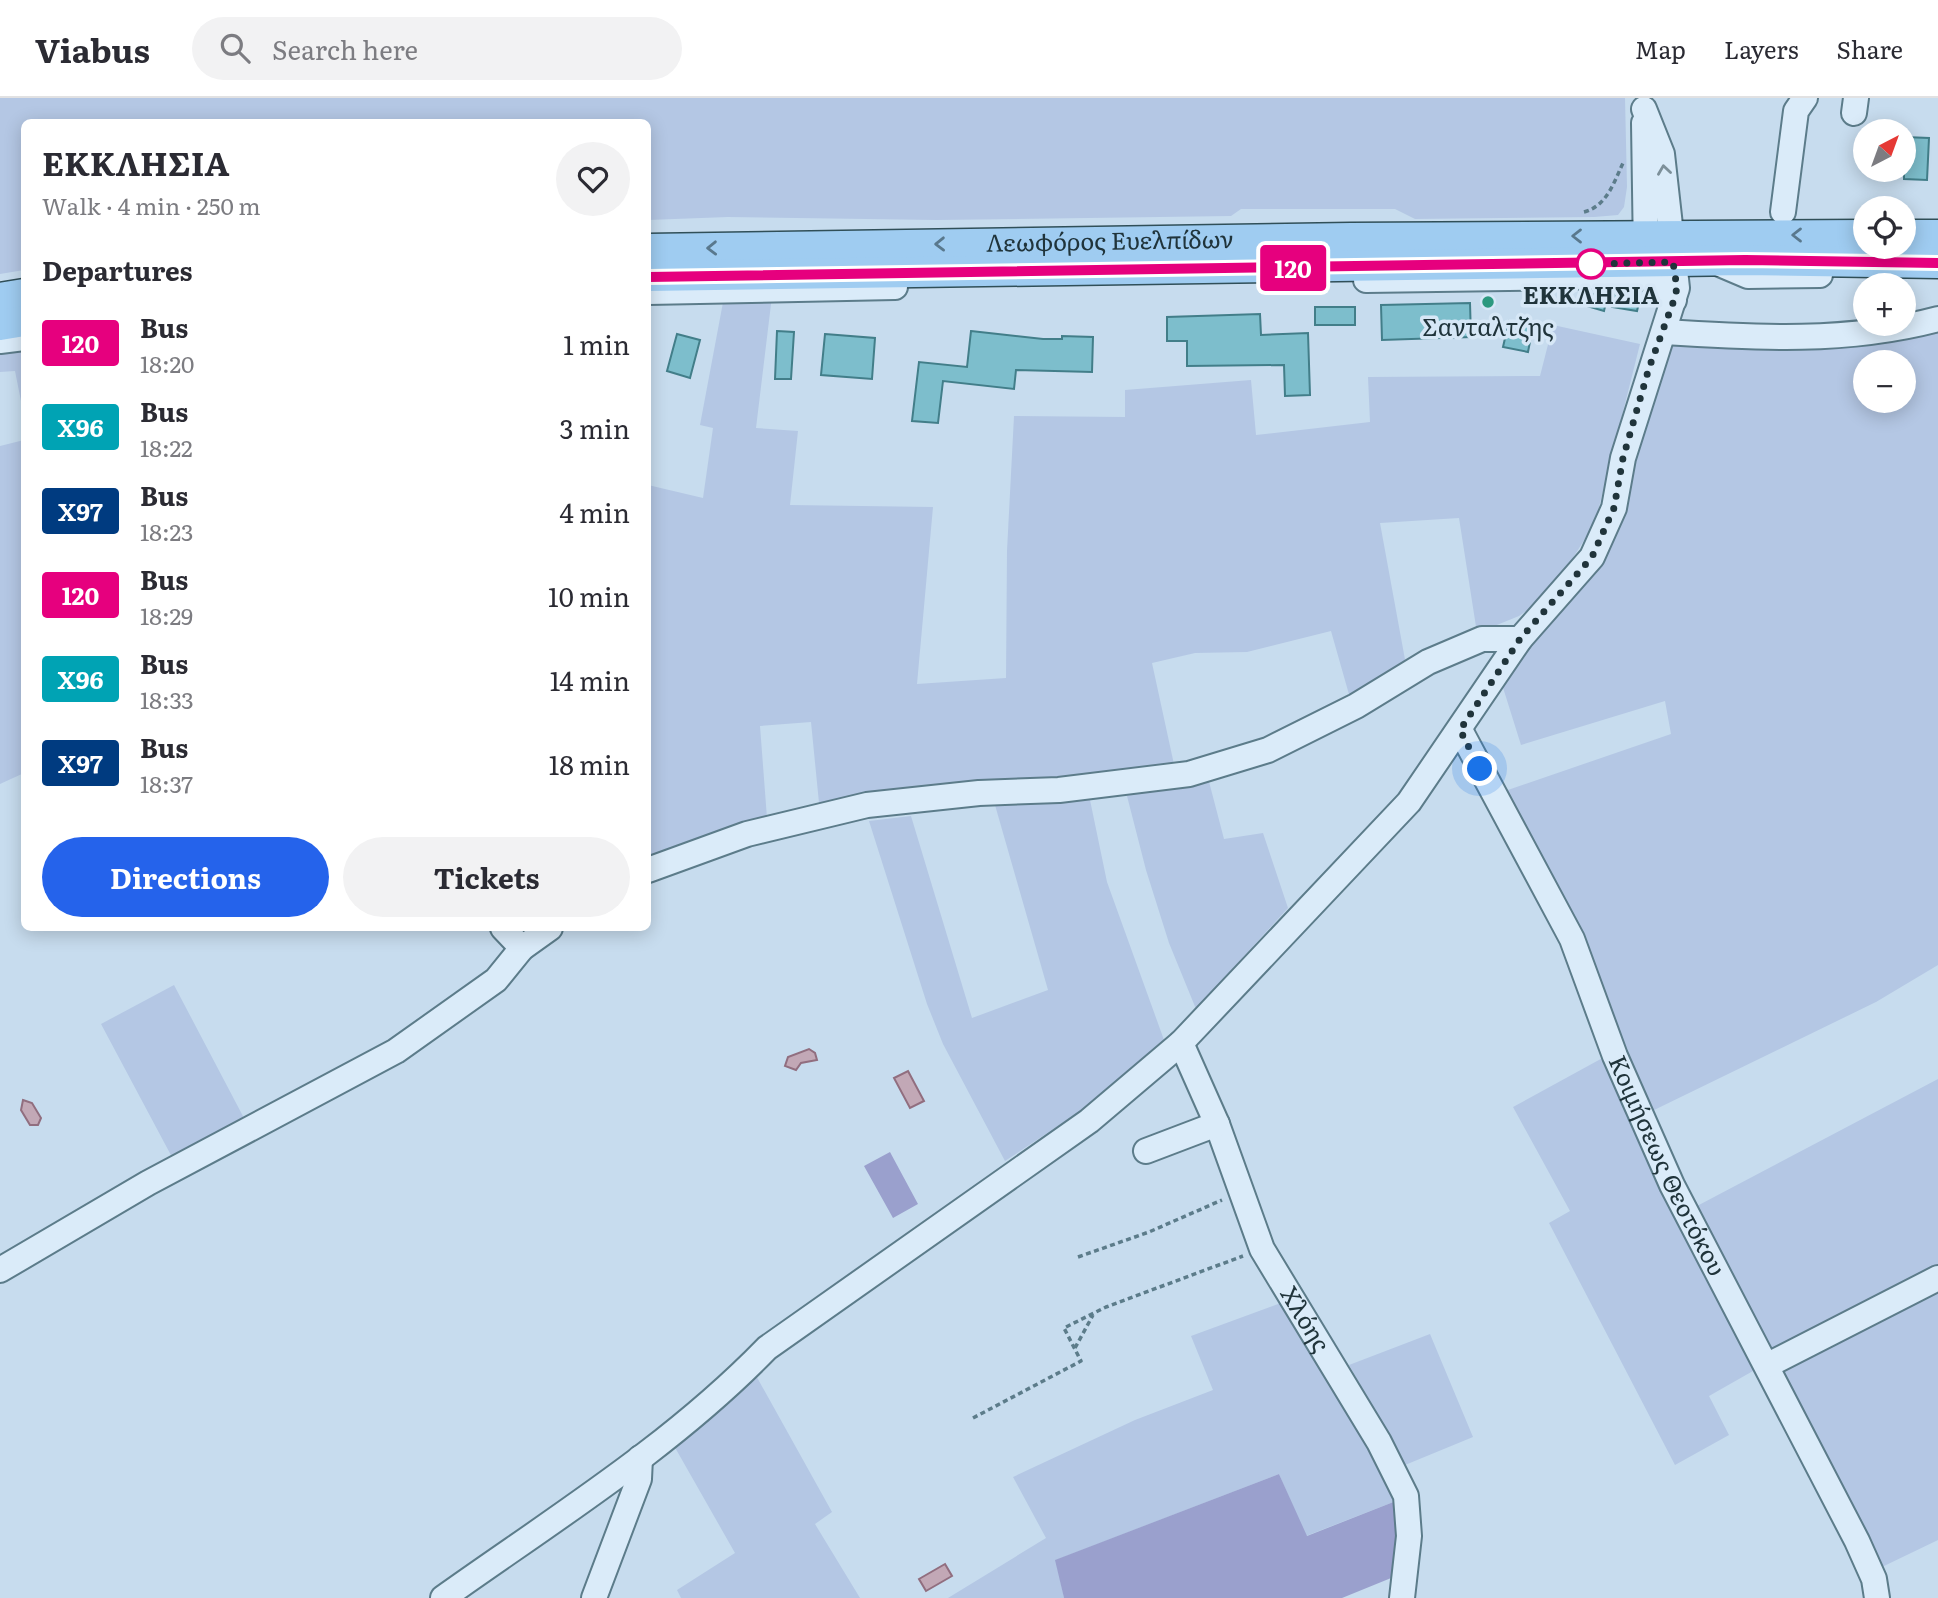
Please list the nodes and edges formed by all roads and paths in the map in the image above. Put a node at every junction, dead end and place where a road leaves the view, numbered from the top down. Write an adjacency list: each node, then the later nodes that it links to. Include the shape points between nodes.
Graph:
1 (1805, 98): 3 (street, via 1796,111)
2 (1644, 104): 7 (street, via 1662,154)
3 (1783, 212)
4 (1916, 235): 5 (main road)
5 (1938, 235)
6 (1853, 236): 7 (main road, Λεωφόρος Ευελπίδων, one-way to 7)
7 (1659, 248): 8 (main road, Λεωφόρος Ευελπίδων, one-way to 8); 9 (main road, Λεωφόρος Ευελπίδων); 12 (main road, Λεωφόρος Ευελπίδων); 16 (street, via 1677,288)
8 (651, 249)
9 (1714, 262): 10 (main road, Λεωφόρος Ευελπίδων); 11 (street, via 1748,276)
10 (1938, 262)
11 (1938, 274)
12 (651, 276)
13 (651, 292): 16 (street, via 1638,276 1663,286)
14 (21, 294): 15 (main road)
15 (0, 298)
16 (1674, 300): 20 (street)
17 (1938, 318): 20 (street, via 1807,338)
18 (21, 322): 19 (main road)
19 (0, 325)
20 (1664, 332): 23 (street, via 1649,368 1607,526 1592,557)
21 (21, 338): 22 (street)
22 (0, 341)
23 (1520, 639): 24 (street); 25 (street, via 1482,639 1428,662 1356,706 1268,750 1189,774 867,805 747,834)
24 (1460, 730): 29 (street, via 1409,802); 39 (street, Κοιμήσεως Θεοτόκου, via 1572,939 1615,1056 1672,1185)
25 (651, 869)
26 (506, 931): 28 (street)
27 (546, 931): 28 (street)
28 (522, 948): 35 (street, via 496,980 396,1051 148,1183)
29 (1181, 1043): 30 (street, Χλόης); 41 (street, via 1089,1121 767,1348 675,1434)
30 (1217, 1124): 31 (street); 32 (street, Χλόης)
31 (1146, 1150)
32 (1243, 1191): 33 (street, Χλόης); 34 (path)
33 (1262, 1249): 37 (path); 44 (street, Χλόης, via 1379,1442 1406,1496 1409,1536)
34 (1078, 1258)
35 (0, 1270)
36 (1938, 1278): 39 (street)
37 (1093, 1313): 38 (path); 38 (path, via 1064,1328)
38 (1075, 1349): 40 (path, via 1081,1361)
39 (1768, 1365): 45 (street, Κοιμήσεως Θεοτόκου, via 1857,1541)
40 (973, 1418)
41 (639, 1458): 42 (street); 43 (street, via 639,1479)
42 (443, 1598)
43 (594, 1598)
44 (1402, 1598)
45 (1877, 1598)

